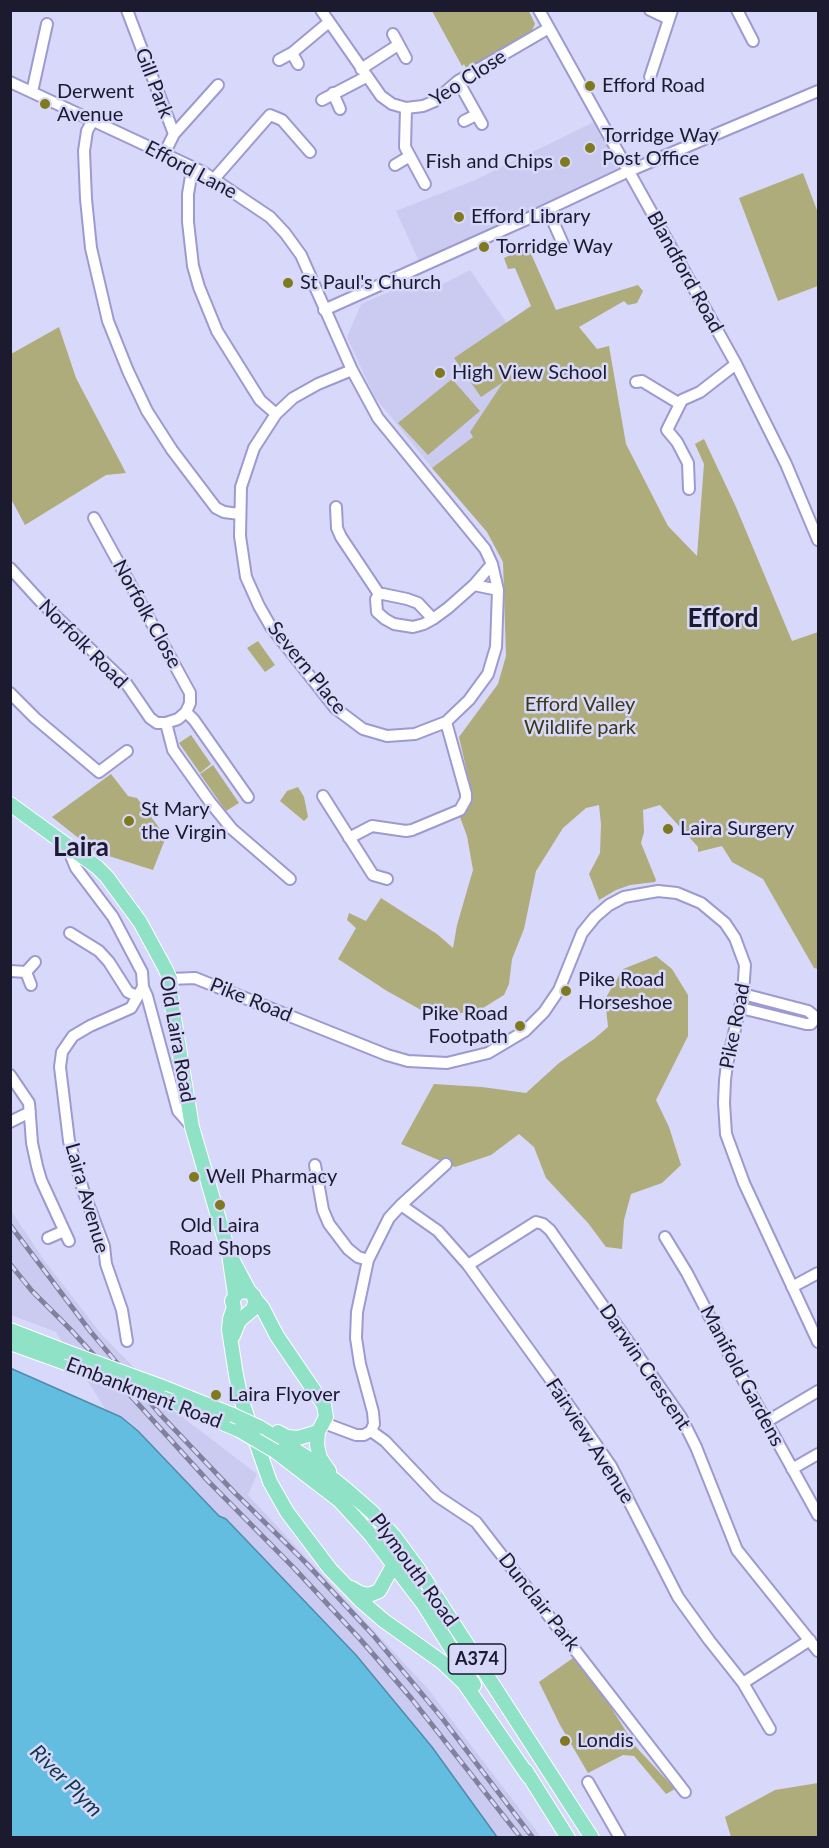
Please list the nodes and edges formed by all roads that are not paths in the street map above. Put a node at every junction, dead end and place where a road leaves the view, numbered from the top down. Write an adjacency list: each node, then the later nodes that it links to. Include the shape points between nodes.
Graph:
1 (127, 10): 30 (street, Gill Park)
2 (321, 10): 7 (street, Yeo Close)
3 (539, 10): 9 (street, Blandford Road)
4 (650, 10): 6 (street)
5 (737, 10): 11 (street)
6 (670, 15): 18 (street)
7 (329, 22): 13 (street); 17 (street, Yeo Close)
8 (47, 24): 22 (street)
9 (549, 28): 19 (street, Yeo Close); 36 (street, Blandford Road)
10 (393, 34): 12 (street)
11 (753, 41)
12 (398, 45): 14 (street); 17 (street)
13 (292, 52): 15 (street); 16 (street)
14 (406, 58)
15 (279, 60)
16 (298, 64)
17 (364, 73): 24 (street); 27 (street, Yeo Close, via 381,96)
18 (650, 77)
19 (458, 81): 27 (street, Yeo Close, via 435,101); 29 (street, via 479,120)
20 (10, 82): 22 (street, Efford Lane)
21 (218, 84): 30 (street)
22 (32, 92): 28 (street, Efford Lane)
23 (819, 92): 36 (street)
24 (333, 93): 25 (street); 26 (street)
25 (322, 100)
26 (340, 108)
27 (406, 108): 33 (street, via 405,147)
28 (93, 120): 32 (street, Efford Lane); 49 (street, via 84,151 86,188 91,248 108,321 147,411 172,450 216,508)
29 (464, 122)
30 (174, 134): 32 (street, Gill Park)
31 (310, 152): 37 (street, via 282,120 270,114)
32 (164, 154): 35 (street, Efford Lane)
33 (410, 156): 34 (street); 38 (street)
34 (395, 165)
35 (195, 169): 37 (street, Efford Lane); 46 (street, via 188,194 188,222 199,287 217,331 260,400)
36 (629, 171): 39 (street); 42 (street, Blandford Road)
37 (214, 179): 41 (street, Efford Lane, via 270,217 285,233 300,255)
38 (425, 184)
39 (548, 210): 40 (street); 41 (street)
40 (563, 244)
41 (324, 310): 43 (street, Severn Place)
42 (736, 364): 45 (street); 51 (street, Blandford Road)
43 (352, 370): 46 (street, Severn Place, via 306,390); 52 (street, Severn Place, via 378,418 474,534)
44 (636, 382): 45 (street, via 642,381)
45 (680, 404): 47 (street, via 667,430 688,463)
46 (276, 414): 49 (street, Severn Place, via 254,448 241,487)
47 (689, 489)
48 (336, 507): 56 (street, via 341,537)
49 (239, 514): 60 (street, Severn Place, via 246,577 259,606 282,643 335,708 363,729 387,736 415,734)
50 (94, 518): 59 (street, Norfolk Close, via 190,693)
51 (819, 540)
52 (492, 564): 54 (street); 55 (street, Severn Place)
53 (10, 568): 61 (street, Norfolk Road, via 126,683 150,718)
54 (474, 585): 55 (street); 57 (street)
55 (498, 590): 60 (street, Severn Place, via 496,647 488,674)
56 (379, 594): 57 (street, via 418,603); 57 (street, via 377,612 394,624 413,627)
57 (433, 618)
58 (10, 693): 62 (street, via 99,772)
59 (186, 712): 61 (street); 64 (street)
60 (446, 722): 66 (street, via 466,794 460,810 412,830 372,826)
61 (166, 723): 68 (street, via 173,750 210,802 232,829)
62 (127, 751)
63 (323, 796): 66 (street)
64 (248, 797)
65 (10, 804): 67 (main road, Old Laira Road)
66 (349, 838): 69 (street, via 373,874)
67 (65, 844): 74 (main road, Old Laira Road, via 97,867 115,887 140,922); 76 (street, Old Laira Road, via 76,868 114,917 131,947 142,972)
68 (290, 879)
69 (387, 879)
70 (70, 933): 76 (street, via 99,951 128,992)
71 (35, 962): 73 (street)
72 (10, 971): 73 (street)
73 (26, 972): 75 (street)
74 (170, 979): 77 (street, Pike Road, via 195,978 387,1055 408,1061 447,1063 488,1053 525,1031 559,990 582,933 595,917 624,897 658,891 692,898 725,923 745,965); 82 (main road, Old Laira Road)
75 (31, 986)
76 (140, 992): 82 (street, Old Laira Road, via 147,996 178,1111); 94 (street, Laira Avenue, via 131,1008 73,1036 62,1052 60,1067 69,1141 104,1246)
77 (743, 994): 78 (street, Pike Road); 78 (street, via 808,1011 814,1020 806,1024)
78 (741, 1008): 91 (street, Pike Road, via 725,1080 726,1134 744,1184)
79 (10, 1075): 80 (street, via 29,1103)
80 (30, 1112): 81 (street); 87 (street, via 41,1180 66,1236)
81 (10, 1122)
82 (192, 1128): 92 (main road, Old Laira Road)
83 (446, 1164): 85 (street)
84 (315, 1165): 88 (street, via 329,1224 348,1249)
85 (401, 1204): 88 (street, via 379,1235); 89 (street, Fairview Avenue, via 438,1231)
86 (665, 1237): 98 (street, Manifold Gardens)
87 (48, 1238)
88 (368, 1260): 101 (street, via 356,1338 373,1412)
89 (468, 1265): 109 (street, Darwin Crescent, via 536,1222 550,1230 681,1417 737,1550); 111 (street, Fairview Avenue, via 611,1466 678,1597)
90 (819, 1273): 91 (street)
91 (792, 1287): 96 (street, Pike Road)
92 (245, 1303): 100 (main road, Old Laira Road, via 262,1307 277,1336 322,1400 326,1413); 108 (main road, Old Laira Road, via 230,1319 231,1342 241,1399 270,1482 299,1530)
93 (10, 1330): 99 (main road, Embankment Road / A374, bridge)
94 (128, 1341)
95 (10, 1342): 102 (main road, Embankment Road / A374, bridge, via 171,1401 239,1430)
96 (819, 1342)
97 (819, 1391): 98 (street)
98 (766, 1422): 104 (street, Manifold Gardens)
99 (260, 1427): 100 (main road, via 298,1438); 105 (main road, Plymouth Road / A374)
100 (321, 1427): 101 (street, via 356,1436); 105 (main road, Old Laira Road, via 317,1445 320,1458)
101 (371, 1431): 115 (street, Dunclair Park, via 437,1496 476,1522)
102 (275, 1451): 107 (main road, Plymouth Road / A374, via 340,1502)
103 (819, 1454): 104 (street)
104 (792, 1469): 106 (street, Manifold Gardens)
105 (348, 1491): 117 (main road, Plymouth Road / A374, via 394,1536 419,1570)
106 (819, 1515)
107 (394, 1564): 108 (main road, via 379,1591 360,1593); 113 (main road, Plymouth Road / A374, via 424,1605)
108 (346, 1586): 113 (main road, Old Laira Road, via 464,1683)
109 (810, 1640): 110 (street, Darwin Crescent); 111 (street)
110 (819, 1651)
111 (743, 1683): 112 (street, Fairview Avenue)
112 (770, 1729)
113 (529, 1777): 116 (main road, Plymouth Road / A374)
114 (588, 1782): 118 (street)
115 (686, 1792)
116 (568, 1838)
117 (592, 1838)
118 (620, 1838)

